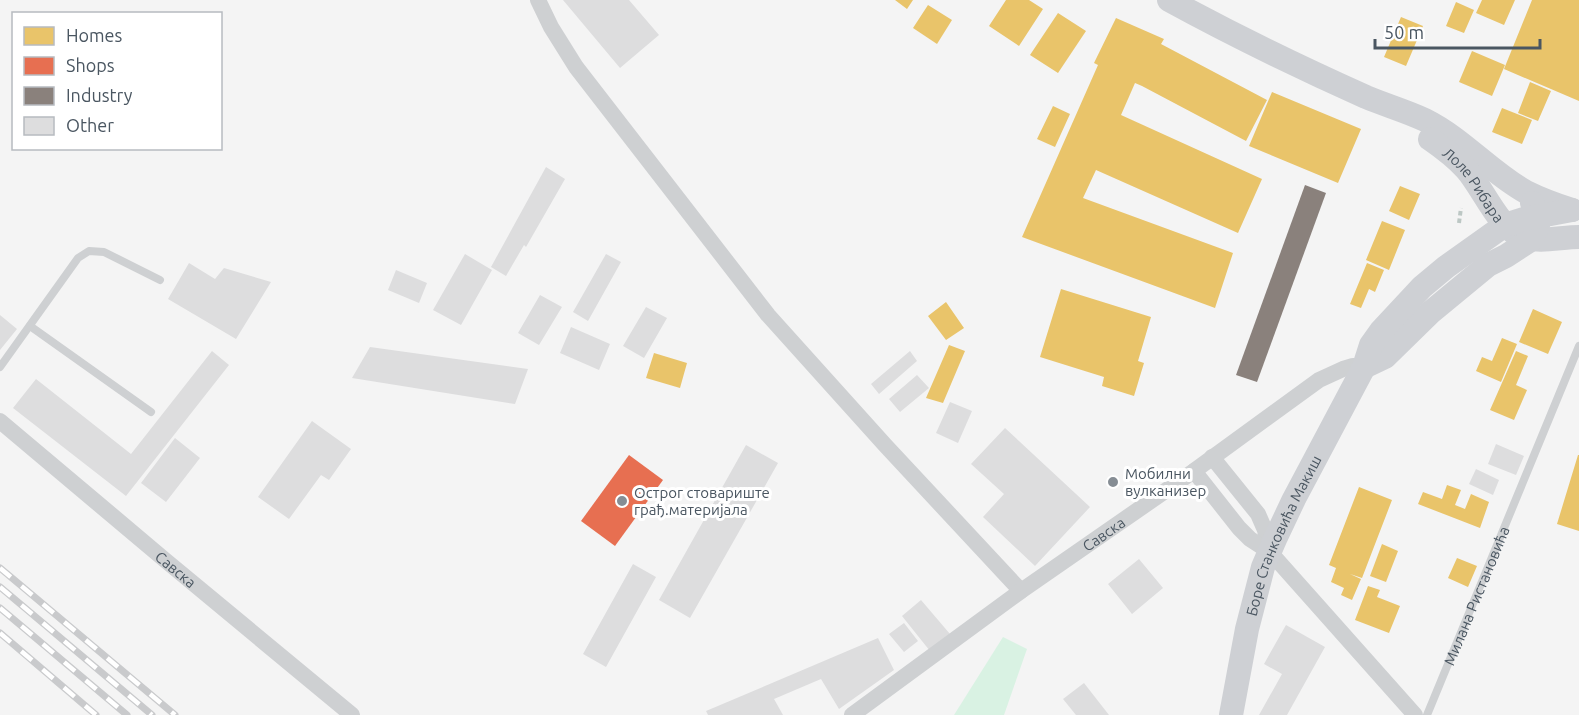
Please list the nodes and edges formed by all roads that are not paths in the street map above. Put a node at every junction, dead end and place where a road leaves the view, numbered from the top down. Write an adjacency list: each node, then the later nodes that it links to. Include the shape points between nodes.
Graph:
1 (538, 0): 19 (street, via 576,67 768,315)
2 (1169, 0): 3 (main road, Лоле Рибара, via 1284,60)
3 (1377, 102): 4 (main road, Лоле Рибара, via 1425,120 1452,136); 6 (main road, Лоле Рибара, via 1466,169)
4 (1526, 192): 5 (main road, Лоле Рибара); 7 (main road)
5 (1576, 210): 7 (main road, Савска)
6 (1505, 225): 7 (main road, Лоле Рибара, via 1521,237); 13 (main road, via 1422,287 1381,331 1371,345)
7 (1535, 228): 8 (main road, Лоле Рибара); 13 (main road, Савска, via 1506,256 1488,265 1431,312 1385,357)
8 (1579, 237)
9 (160, 280): 10 (lane, via 104,252 89,251 78,258)
10 (30, 326): 12 (lane); 14 (lane)
11 (1579, 346): 24 (lane, Милана Ристановића)
12 (0, 367)
13 (1364, 367): 16 (street, Савска, via 1353,366 1319,380); 18 (main road, Боре Станковића Макиш)
14 (151, 412)
15 (0, 421): 20 (street, Савска)
16 (1212, 457): 17 (street, Савска); 18 (street, via 1258,514)
17 (1194, 471): 18 (street, via 1239,528); 19 (street, Савска)
18 (1270, 552): 22 (main road, Боре Станковића Макиш, via 1247,629); 23 (street)
19 (1021, 591): 21 (street, Савска)
20 (352, 715)
21 (852, 715)
22 (1231, 715)
23 (1415, 715)
24 (1426, 715)

